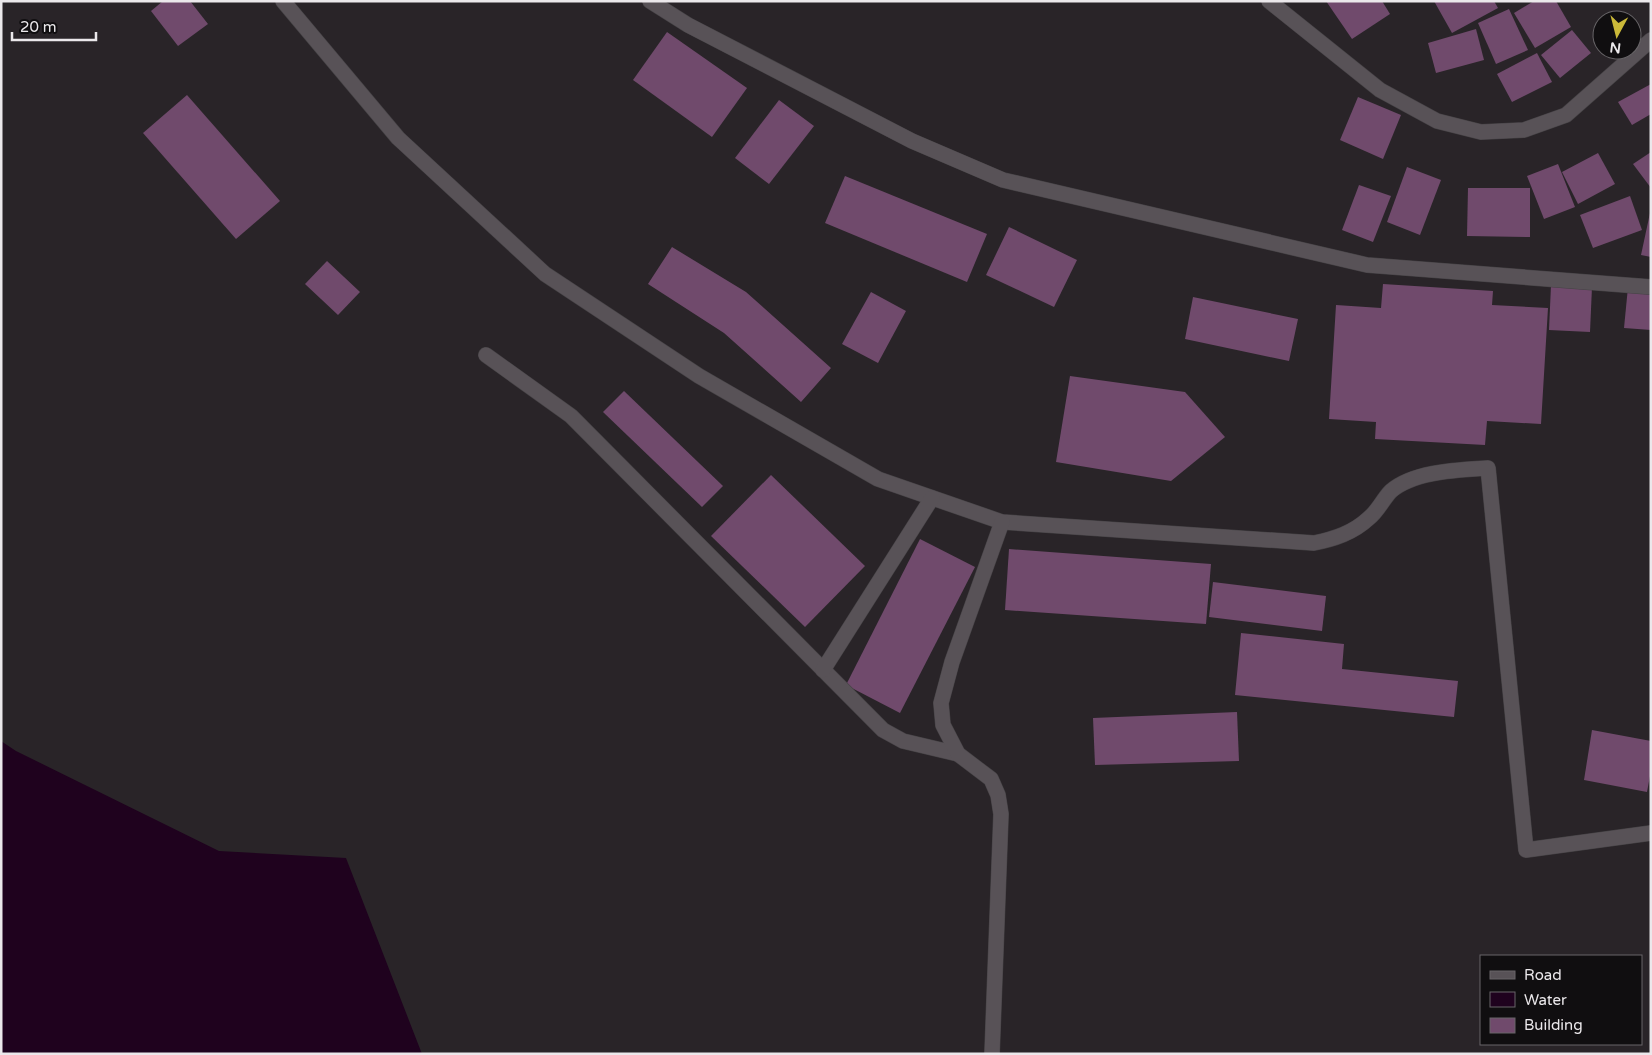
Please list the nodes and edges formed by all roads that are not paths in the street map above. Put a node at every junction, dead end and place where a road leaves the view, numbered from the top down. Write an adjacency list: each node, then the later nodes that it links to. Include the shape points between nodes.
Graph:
1 (283, 1): 7 (street, via 398,138 545,274 699,376 878,479)
2 (650, 1): 5 (street, via 688,25 912,141 1003,180 1366,265)
3 (1269, 1): 4 (street, via 1380,90 1437,121 1481,132 1524,130 1566,115)
4 (1651, 40)
5 (1651, 288)
6 (486, 355): 9 (street, via 570,416)
7 (932, 498): 8 (street); 9 (street)
8 (1002, 522): 10 (street, via 952,662 941,703 943,725); 11 (street, via 1314,544 1338,538 1369,518 1392,490 1411,481 1444,471 1488,468 1526,850)
9 (823, 670): 10 (street, via 883,730 903,741)
10 (958, 754): 12 (street, via 990,779 998,795 1001,814)
11 (1651, 833)
12 (992, 1054)

